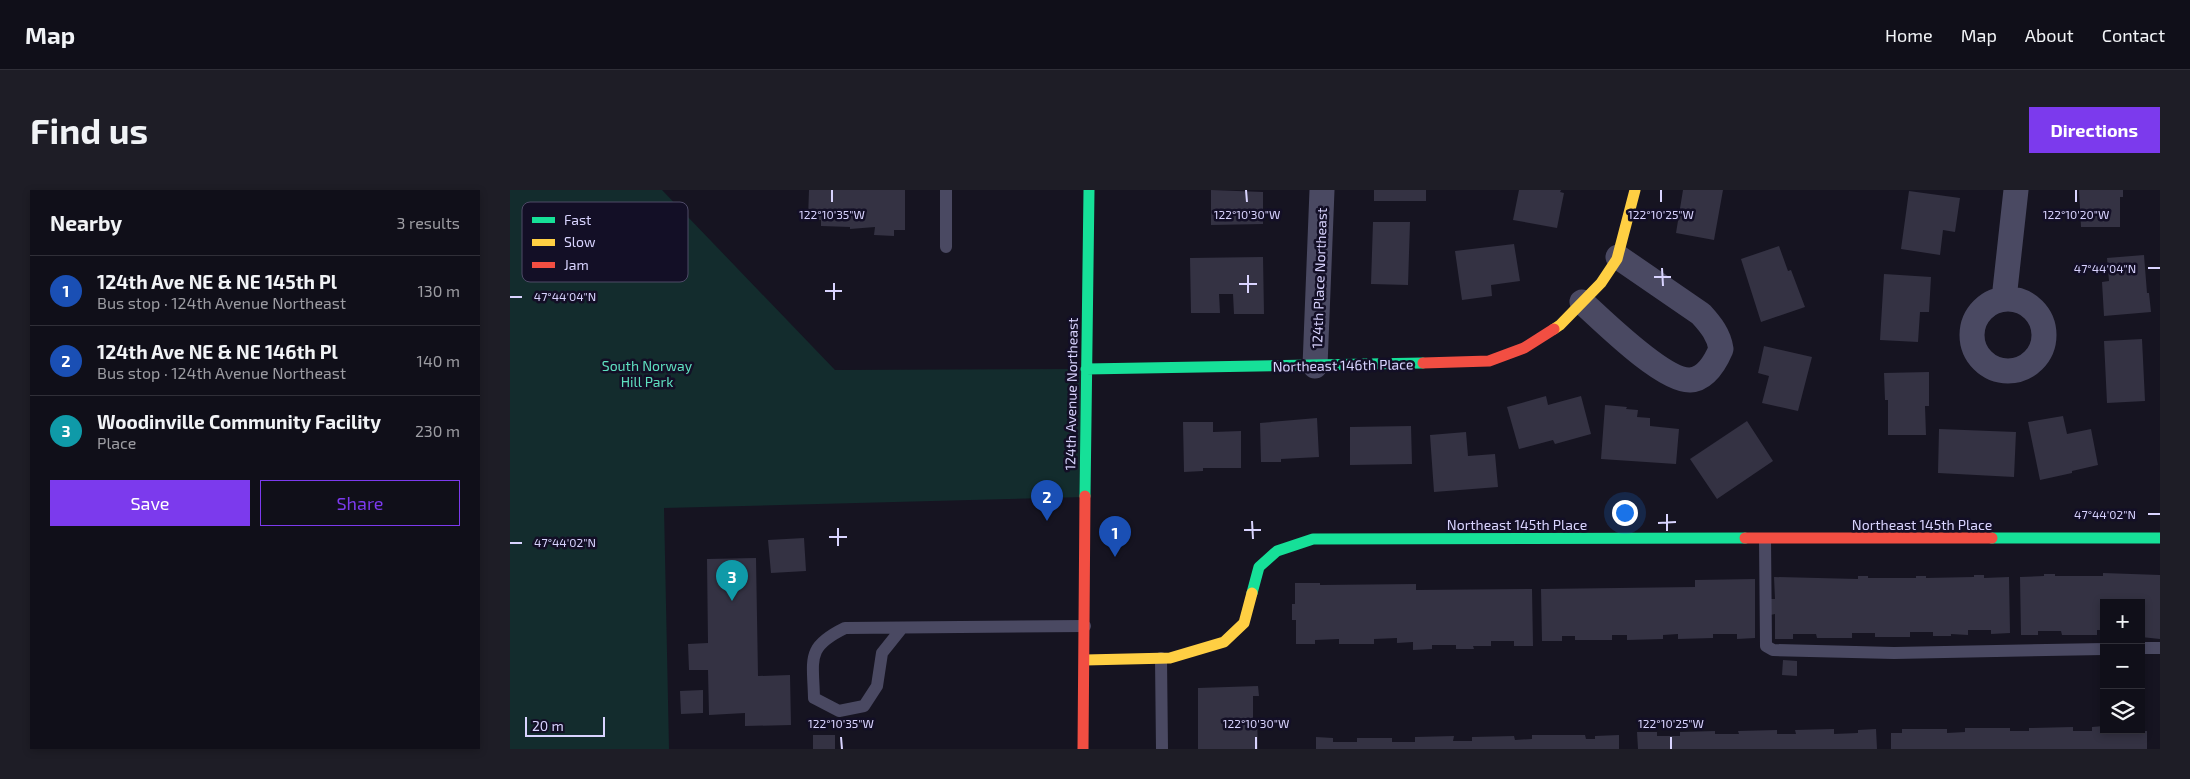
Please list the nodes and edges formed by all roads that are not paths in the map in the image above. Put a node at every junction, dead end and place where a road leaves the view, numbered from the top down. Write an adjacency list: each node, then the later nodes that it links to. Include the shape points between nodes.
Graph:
1 (946, 190): 6 (lane)
2 (1089, 190): 11 (street, 124th Avenue Northeast)
3 (1322, 190): 10 (street, 124th Place Northeast)
4 (1634, 190): 7 (street, Northeast 146th Place)
5 (2016, 190): 8 (street)
6 (946, 247)
7 (1618, 257): 9 (street, Northeast 146th Place, via 1601,283); 9 (street, via 1701,314 1710,324 1719,338 1721,350 1706,373 1691,380 1665,372)
8 (2004, 298)
9 (1582, 302): 10 (street, Northeast 146th Place, via 1560,325 1524,348 1489,361)
10 (1316, 366): 11 (street, Northeast 146th Place)
11 (1086, 368): 14 (street, 124th Avenue Northeast)
12 (2160, 538): 13 (street, Northeast 145th Place)
13 (1765, 539): 18 (lane, via 1766,646 1773,650 1894,653); 19 (street, Northeast 145th Place, via 1313,539 1277,552 1259,567 1244,623 1224,642)
14 (1085, 626): 15 (lane); 20 (street, 124th Avenue Northeast)
15 (902, 628): 15 (lane, via 845,628 826,638 815,649 814,698 839,711 864,706 877,686 882,654)
16 (2145, 648): 17 (lane)
17 (2160, 648)
18 (2100, 649)
19 (1161, 658): 20 (street, Northeast 145th Place); 22 (lane)
20 (1085, 660): 21 (street, 124th Avenue Northeast)
21 (1084, 749)
22 (1162, 749)

